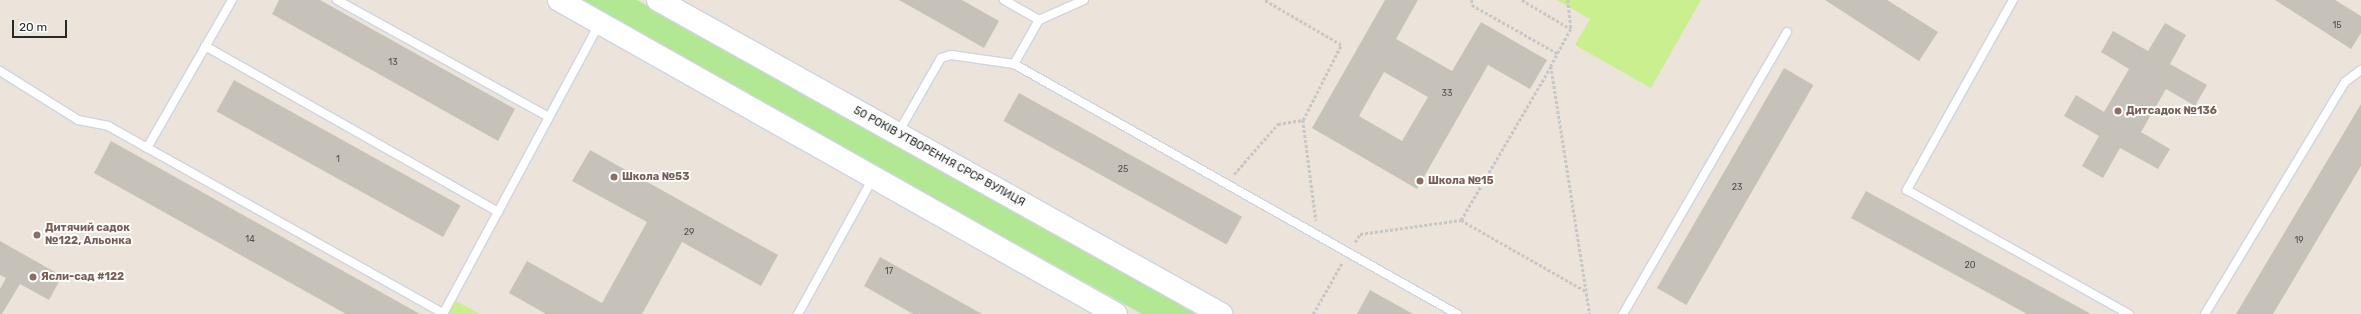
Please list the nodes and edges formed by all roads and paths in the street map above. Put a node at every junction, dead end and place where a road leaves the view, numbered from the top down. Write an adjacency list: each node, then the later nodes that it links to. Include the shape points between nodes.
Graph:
1 (232, 0): 16 (lane)
2 (337, 0): 22 (lane)
3 (559, 0): 13 (main road)
4 (658, 0): 24 (main road, 50 РОКІВ УТВОРЕННЯ СРСР ВУЛИЦЯ)
5 (1004, 0): 12 (lane)
6 (1084, 0): 12 (lane)
7 (1264, 0): 23 (path, via 1341,45)
8 (1472, 0): 17 (path, via 1472,5)
9 (1522, 0): 14 (path)
10 (1568, 0): 14 (path)
11 (2013, 0): 41 (lane, via 1907,190)
12 (1039, 20): 18 (lane)
13 (599, 23): 22 (lane); 26 (main road)
14 (1571, 29): 17 (path)
15 (1787, 32): 40 (lane)
16 (205, 46): 25 (lane); 28 (lane)
17 (1557, 53): 19 (path)
18 (1014, 64): 24 (lane, via 951,55 941,58); 27 (lane)
19 (1551, 66): 29 (path); 32 (path)
20 (2361, 70): 42 (lane, via 2345,82)
21 (0, 71): 25 (lane, via 78,120 108,126)
22 (549, 117): 28 (lane)
23 (1303, 120): 27 (path, via 1278,124); 30 (path)
24 (898, 134): 36 (main road, 50 РОКІВ УТВОРЕННЯ СРСР ВУЛИЦЯ)
25 (147, 148): 33 (lane)
26 (874, 178): 34 (lane, via 832,248); 35 (main road)
27 (1226, 183): 30 (lane)
28 (498, 212): 33 (lane)
29 (1461, 220): 31 (path, via 1360,234); 32 (path)
30 (1318, 236): 31 (lane)
31 (1348, 253): 37 (path); 38 (lane)
32 (1587, 292): 39 (path)
33 (443, 314)
34 (798, 314)
35 (1116, 314)
36 (1221, 314)
37 (1313, 314)
38 (1457, 314)
39 (1590, 314)
40 (1623, 314)
41 (2129, 314)
42 (2205, 314)

